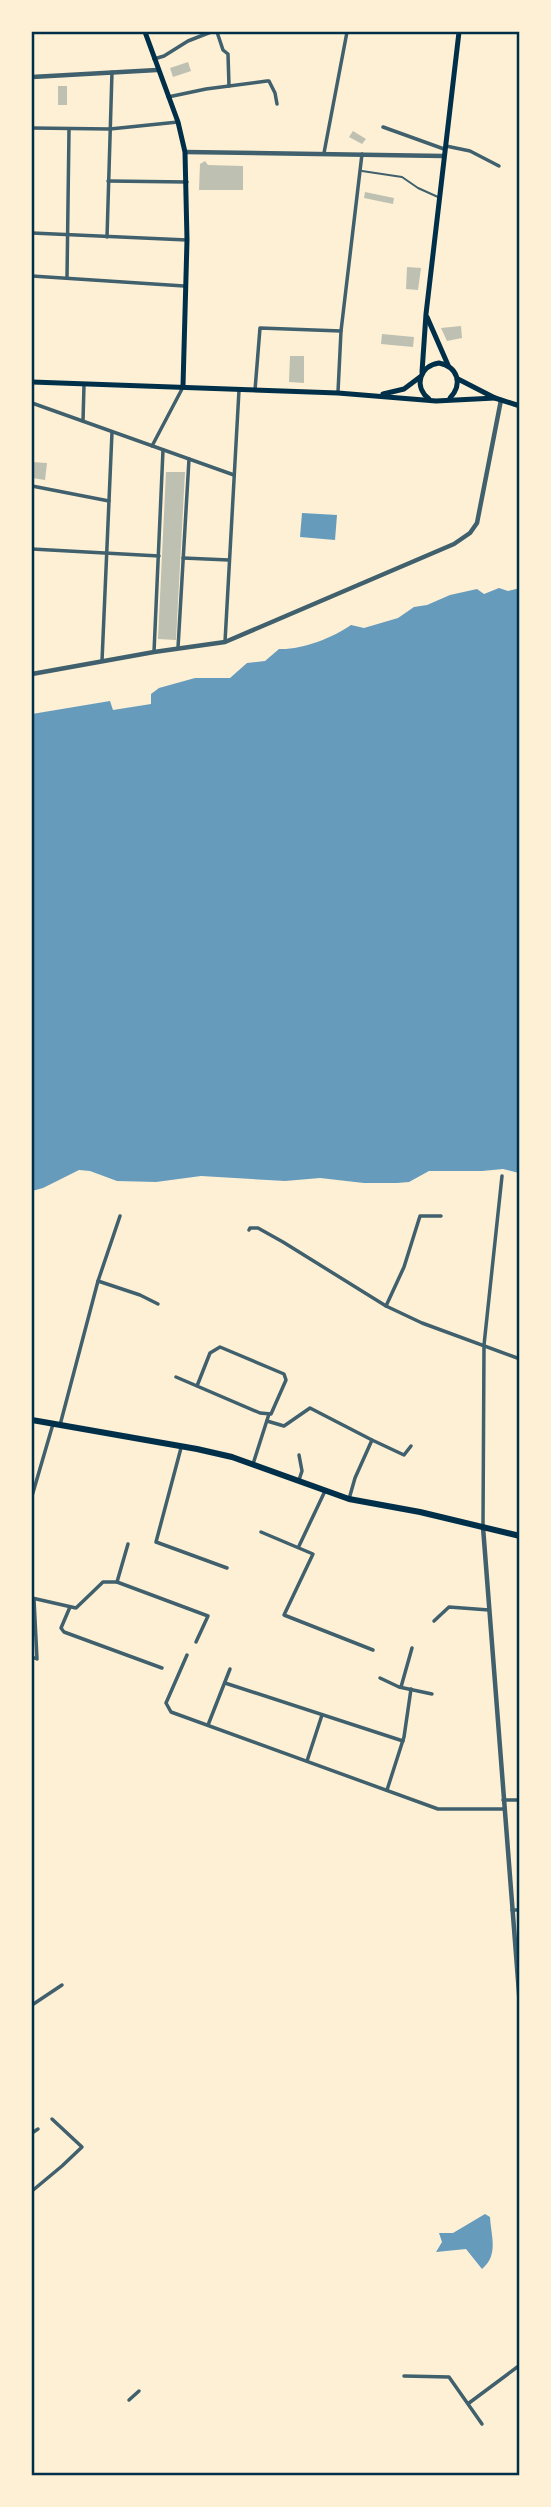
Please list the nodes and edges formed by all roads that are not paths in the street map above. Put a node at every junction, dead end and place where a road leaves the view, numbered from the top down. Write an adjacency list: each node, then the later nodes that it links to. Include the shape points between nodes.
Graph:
1 (145, 32): 6 (main road)
2 (212, 32): 6 (street)
3 (217, 32): 10 (street, via 228,54)
4 (347, 32): 20 (street)
5 (458, 32): 18 (main road)
6 (154, 59): 7 (main road)
7 (158, 69): 8 (street); 11 (main road)
8 (112, 72): 9 (street); 16 (street)
9 (32, 76)
10 (229, 86): 11 (street); 12 (street, via 270,81)
11 (168, 97): 13 (main road)
12 (276, 104)
13 (178, 122): 16 (street); 19 (main road)
14 (383, 127): 18 (street)
15 (32, 128): 17 (street)
16 (110, 129): 17 (street); 24 (street)
17 (69, 130): 28 (street)
18 (444, 150): 21 (street); 22 (street, via 470,151); 26 (main road)
19 (185, 152): 20 (street); 25 (main road)
20 (324, 153): 21 (street)
21 (362, 154): 23 (street)
22 (499, 166)
23 (360, 171): 26 (lane, via 399,176); 35 (street)
24 (108, 181): 25 (street); 29 (street)
25 (187, 182): 30 (main road)
26 (439, 198): 34 (main road)
27 (32, 233): 28 (street)
28 (68, 235): 29 (street); 32 (street)
29 (107, 237): 30 (street)
30 (187, 240): 33 (main road)
31 (32, 276): 32 (street)
32 (67, 278): 33 (street)
33 (184, 286): 41 (main road)
34 (426, 314): 36 (main road); 37 (main road)
35 (341, 331): 43 (street, via 260,328); 44 (street)
36 (449, 366): 37 (main road, via 434,364); 38 (main road)
37 (421, 375): 45 (main road, via 404,390); 46 (main road, via 421,390)
38 (458, 379): 47 (main road); 48 (main road)
39 (32, 382): 40 (main road)
40 (85, 383): 41 (main road); 51 (street)
41 (183, 386): 42 (main road); 53 (street)
42 (239, 390): 43 (main road); 56 (street)
43 (255, 390): 44 (main road)
44 (338, 393): 45 (main road)
45 (380, 395): 46 (main road)
46 (429, 399): 47 (main road)
47 (448, 399): 48 (main road)
48 (498, 399): 50 (main road); 64 (street, via 480,512 470,533 436,552)
49 (32, 402): 51 (street)
50 (520, 406)
51 (83, 421): 52 (street)
52 (113, 432): 53 (street); 58 (street)
53 (152, 446): 54 (street)
54 (163, 450): 55 (street); 61 (street)
55 (189, 459): 56 (street); 62 (street)
56 (234, 475): 63 (street)
57 (32, 486): 58 (street)
58 (109, 501): 60 (street)
59 (32, 549): 60 (street)
60 (107, 553): 61 (street); 67 (street)
61 (160, 556): 66 (street)
62 (183, 558): 63 (street); 65 (street)
63 (230, 560): 64 (street)
64 (225, 642): 65 (street)
65 (178, 648): 66 (street)
66 (154, 652): 67 (street)
67 (102, 661): 68 (street)
68 (32, 674)
69 (502, 1176): 76 (street)
70 (120, 1216): 73 (street)
71 (441, 1216): 75 (street, via 420,1216)
72 (248, 1230): 75 (street, via 258,1228)
73 (98, 1281): 74 (street); 83 (street)
74 (158, 1304)
75 (386, 1306): 76 (street)
76 (484, 1345): 77 (street); 93 (street)
77 (520, 1359)
78 (176, 1377): 79 (street)
79 (197, 1386): 80 (street); 80 (street, via 210,1353 220,1347 284,1374 286,1380)
80 (269, 1414): 82 (street)
81 (32, 1420): 83 (main road)
82 (267, 1421): 84 (street, via 284,1426 310,1408); 88 (street)
83 (56, 1424): 85 (main road); 91 (street)
84 (372, 1440): 86 (street, via 404,1455); 92 (street)
85 (182, 1446): 88 (main road); 98 (street, via 156,1542)
86 (411, 1446)
87 (299, 1455): 89 (street)
88 (253, 1464): 89 (main road)
89 (299, 1482): 90 (main road)
90 (325, 1491): 92 (main road); 97 (street)
91 (32, 1496)
92 (349, 1499): 93 (main road)
93 (483, 1527): 95 (main road); 102 (street)
94 (261, 1532): 97 (street)
95 (520, 1536)
96 (128, 1544): 99 (street)
97 (299, 1546): 106 (street, via 313,1554 284,1615)
98 (227, 1568)
99 (117, 1582): 101 (street, via 103,1582 79,1606); 104 (street, via 208,1616)
100 (33, 1599): 101 (street); 108 (street, via 37,1660)
101 (70, 1607): 109 (street, via 61,1628 64,1632)
102 (489, 1610): 103 (street, via 449,1607); 121 (street)
103 (434, 1621)
104 (196, 1642)
105 (412, 1648): 113 (street)
106 (373, 1650)
107 (187, 1655): 117 (street, via 166,1705 171,1712)
108 (32, 1657)
109 (162, 1668)
110 (230, 1669): 112 (street)
111 (380, 1678): 113 (street)
112 (225, 1683): 116 (street); 117 (street)
113 (401, 1687): 114 (street)
114 (411, 1689): 115 (street); 118 (street)
115 (432, 1694)
116 (322, 1715): 118 (street); 119 (street)
117 (208, 1725): 119 (street)
118 (403, 1741): 120 (street)
119 (307, 1761): 120 (street)
120 (387, 1790): 123 (street, via 438,1810)
121 (503, 1800): 122 (street); 123 (street)
122 (520, 1800)
123 (504, 1809): 124 (street)
124 (512, 1910): 125 (street); 128 (street)
125 (520, 1910)
126 (62, 1985): 127 (street)
127 (32, 2005)
128 (520, 2006)
129 (52, 2119): 132 (street, via 82,2147)
130 (38, 2129): 131 (street)
131 (32, 2133)
132 (32, 2192)
133 (520, 2365): 137 (street)
134 (404, 2376): 137 (street, via 446,2375)
135 (139, 2391): 136 (street)
136 (129, 2400)
137 (469, 2403): 138 (street)
138 (482, 2424)

